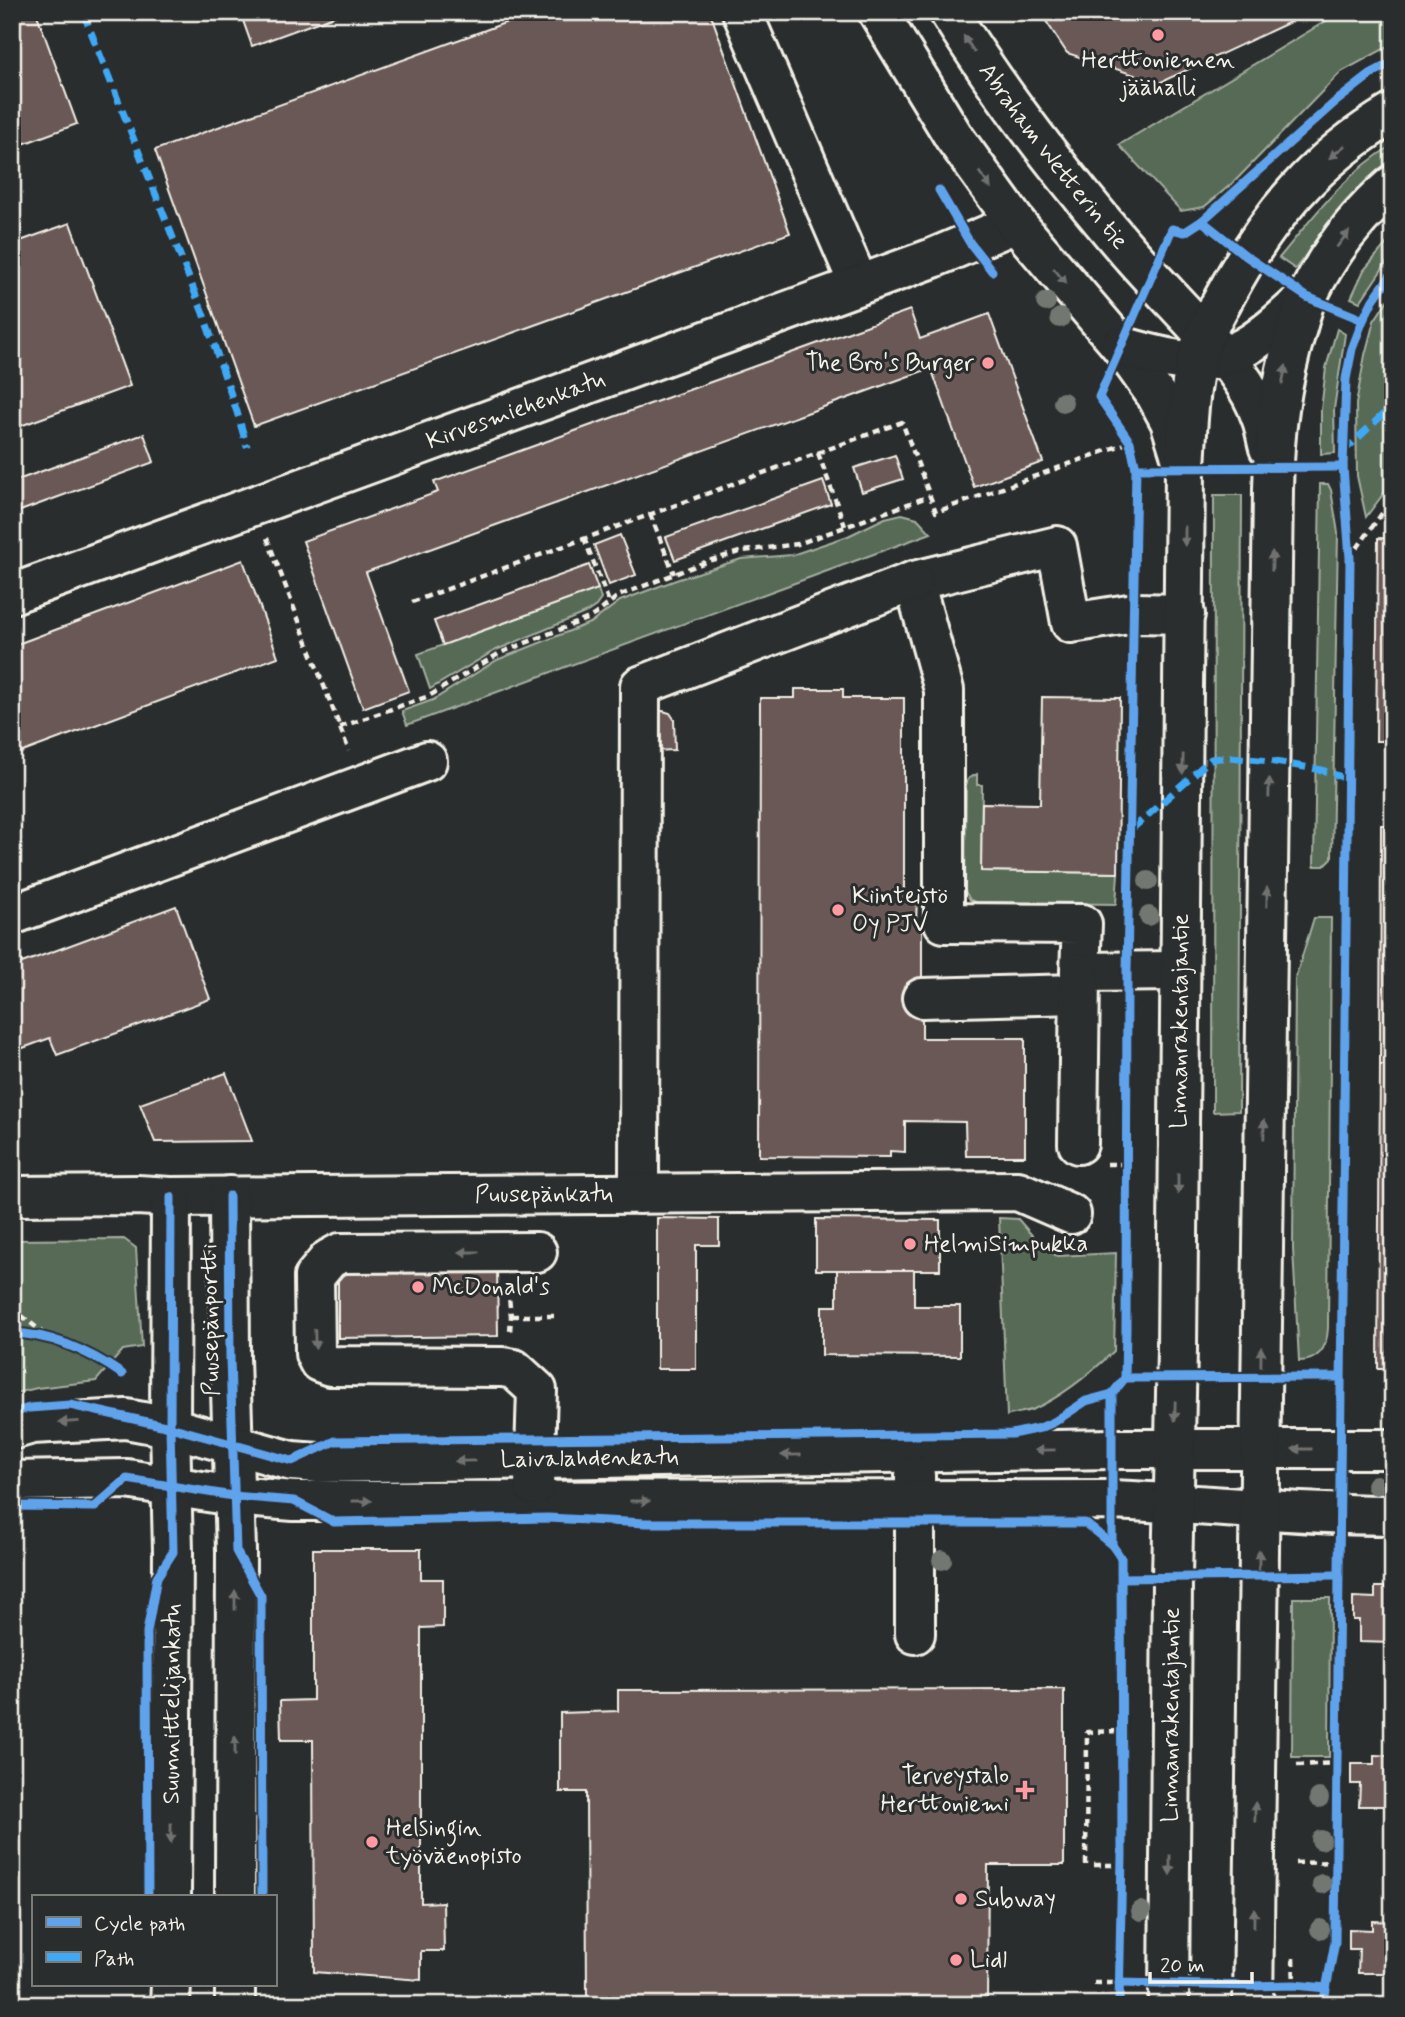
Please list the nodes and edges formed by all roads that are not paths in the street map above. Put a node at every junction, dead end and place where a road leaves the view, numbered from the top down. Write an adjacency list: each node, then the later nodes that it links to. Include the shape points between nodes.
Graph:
1 (742, 12): 7 (street)
2 (878, 12): 6 (street, one-way to 6, via 954,137)
3 (949, 12): 10 (street, Abraham Wetterin tie, one-way to 3, via 1033,134)
4 (1393, 113): 10 (street, Linnanrakentajantie, one-way to 10, via 1343,146 1282,206 1246,256)
5 (1393, 184): 8 (street, one-way to 5, via 1338,244)
6 (1016, 223): 7 (street, Kirvesmiehenkatu); 9 (street, one-way to 9)
7 (859, 285): 14 (street, Kirvesmiehenkatu)
8 (1307, 297): 10 (street, via 1256,340); 11 (street, one-way to 8, via 1278,405)
9 (1121, 346): 10 (street, via 1141,352); 12 (street, via 1170,421)
10 (1209, 350): 11 (street, Abraham Wetterin tie, via 1245,383 1261,416); 12 (street, Linnanrakentajantie, via 1188,412)
11 (1273, 467): 34 (street, one-way to 11)
12 (1185, 468): 15 (street, Linnanrakentajantie, one-way to 15)
13 (914, 581): 15 (street, via 1057,546 1070,623 1135,613); 19 (street, via 944,690 944,923 1082,925); 22 (street, via 640,686)
14 (12, 594)
15 (1185, 614): 18 (street, Linnanrakentajantie, one-way to 18)
16 (428, 761): 17 (street)
17 (12, 915)
18 (1180, 971): 19 (street); 32 (street, Linnanrakentajantie, one-way to 32)
19 (1079, 983): 20 (street); 21 (street)
20 (922, 998)
21 (1078, 1144)
22 (639, 1194): 24 (street, Puusepänkatu); 26 (street, Puusepänkatu, via 1018,1191)
23 (12, 1196): 25 (street, Puusepänkatu)
24 (229, 1196): 25 (street, Puusepänkatu); 30 (street, Puusepänportti)
25 (171, 1197): 28 (street, Puusepänportti)
26 (1072, 1214)
27 (537, 1252): 36 (street, one-way to 36, via 340,1253 314,1277 315,1354 319,1362 330,1366 514,1369 537,1390)
28 (170, 1427): 29 (street, Laivalahdenkatu, one-way to 29, via 126,1419 32,1424); 30 (street, Laivalahdenkatu); 38 (street, Suunnittelijankatu)
29 (12, 1430)
30 (233, 1444): 36 (street, Laivalahdenkatu, one-way to 30, via 318,1464); 39 (street)
31 (859, 1447): 35 (street, Laivalahdenkatu); 36 (street, Laivalahdenkatu, one-way to 36); 41 (street)
32 (1174, 1449): 34 (street, Laivalahdenkatu); 35 (street, Laivalahdenkatu, one-way to 35); 43 (street, Linnanrakentajantie)
33 (1393, 1449): 34 (street, Laivalahdenkatu, one-way to 34)
34 (1260, 1450): 44 (street)
35 (915, 1452): 42 (street)
36 (534, 1460): 40 (street)
37 (12, 1481): 38 (street, Laivalahdenkatu, via 127,1479)
38 (171, 1485): 39 (street, Laivalahdenkatu); 47 (street, Suunnittelijankatu, one-way to 47)
39 (233, 1496): 40 (street, Laivalahdenkatu, one-way to 40, via 294,1502); 48 (street, one-way to 39)
40 (533, 1500): 41 (street, Laivalahdenkatu, one-way to 41)
41 (860, 1501): 42 (street, Laivalahdenkatu)
42 (915, 1501): 43 (street, Laivalahdenkatu); 46 (street)
43 (1173, 1503): 44 (street, Laivalahdenkatu); 51 (street, Linnanrakentajantie, one-way to 51)
44 (1259, 1511): 45 (street, Laivalahdenkatu); 52 (street, one-way to 44)
45 (1393, 1516)
46 (915, 1634)
47 (171, 1895)
48 (235, 1895)
49 (171, 1986): 53 (street)
50 (235, 1986): 54 (street)
51 (1169, 1994)
52 (1253, 1995)
53 (170, 2005)
54 (235, 2005)

